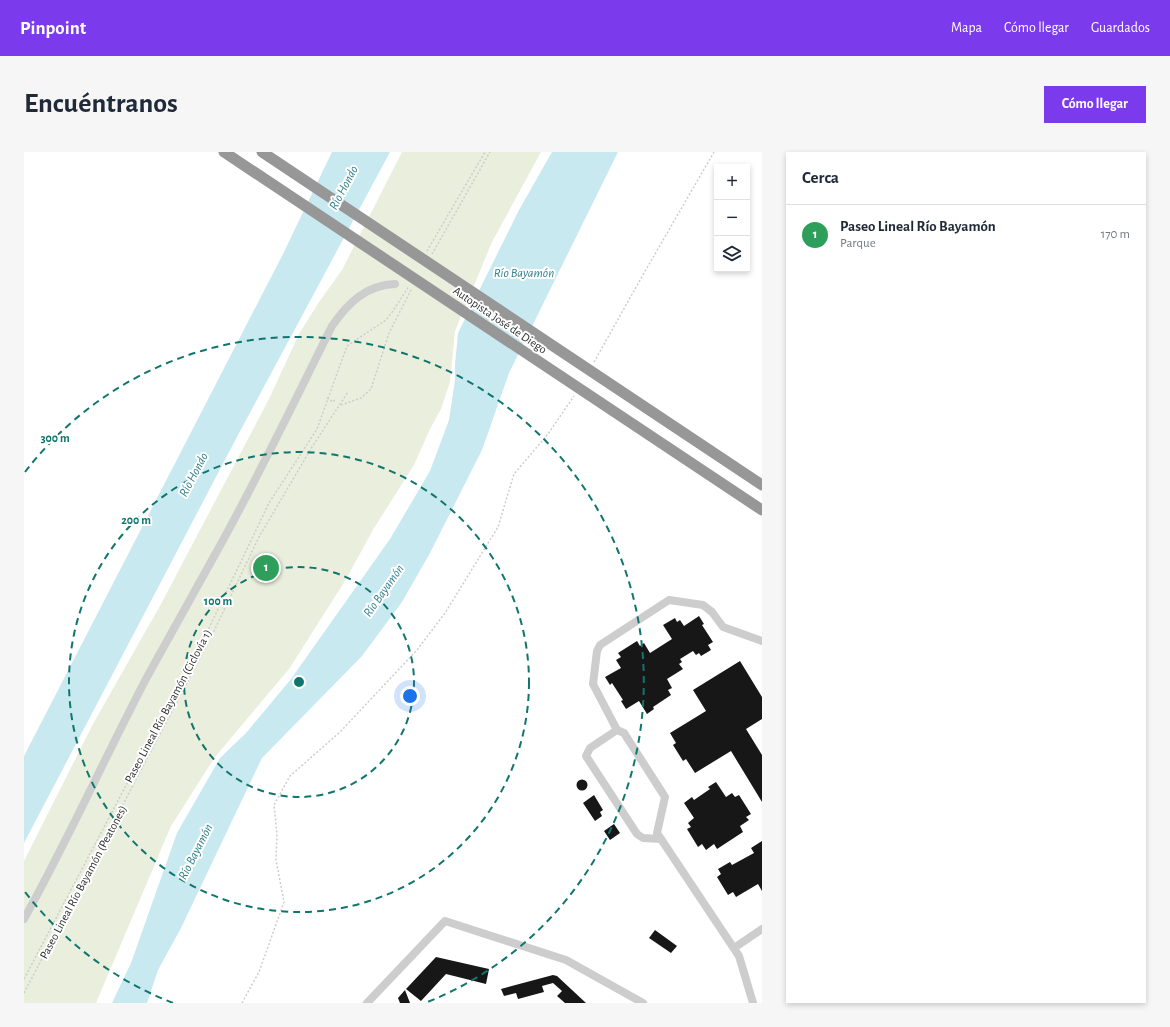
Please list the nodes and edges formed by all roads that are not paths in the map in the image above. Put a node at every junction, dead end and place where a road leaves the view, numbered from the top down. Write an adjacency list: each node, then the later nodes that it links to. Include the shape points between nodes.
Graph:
1 (262, 152): 4 (highway, Autopista José de Diego)
2 (227, 154): 5 (highway, Autopista José de Diego)
3 (396, 284): 9 (lane, via 380,285 368,290 352,302 332,326)
4 (762, 485)
5 (762, 510)
6 (762, 641): 7 (lane, via 723,627 703,605 669,600 600,645 597,651 593,684)
7 (618, 730): 8 (lane, via 624,733 665,797 657,833); 8 (lane, via 590,748 586,756 638,834 643,838)
8 (661, 839): 11 (lane)
9 (24, 919)
10 (762, 929): 11 (lane)
11 (734, 948): 14 (lane, via 739,956)
12 (367, 1003): 13 (lane, via 445,920 566,960)
13 (643, 1003)
14 (752, 1003)

